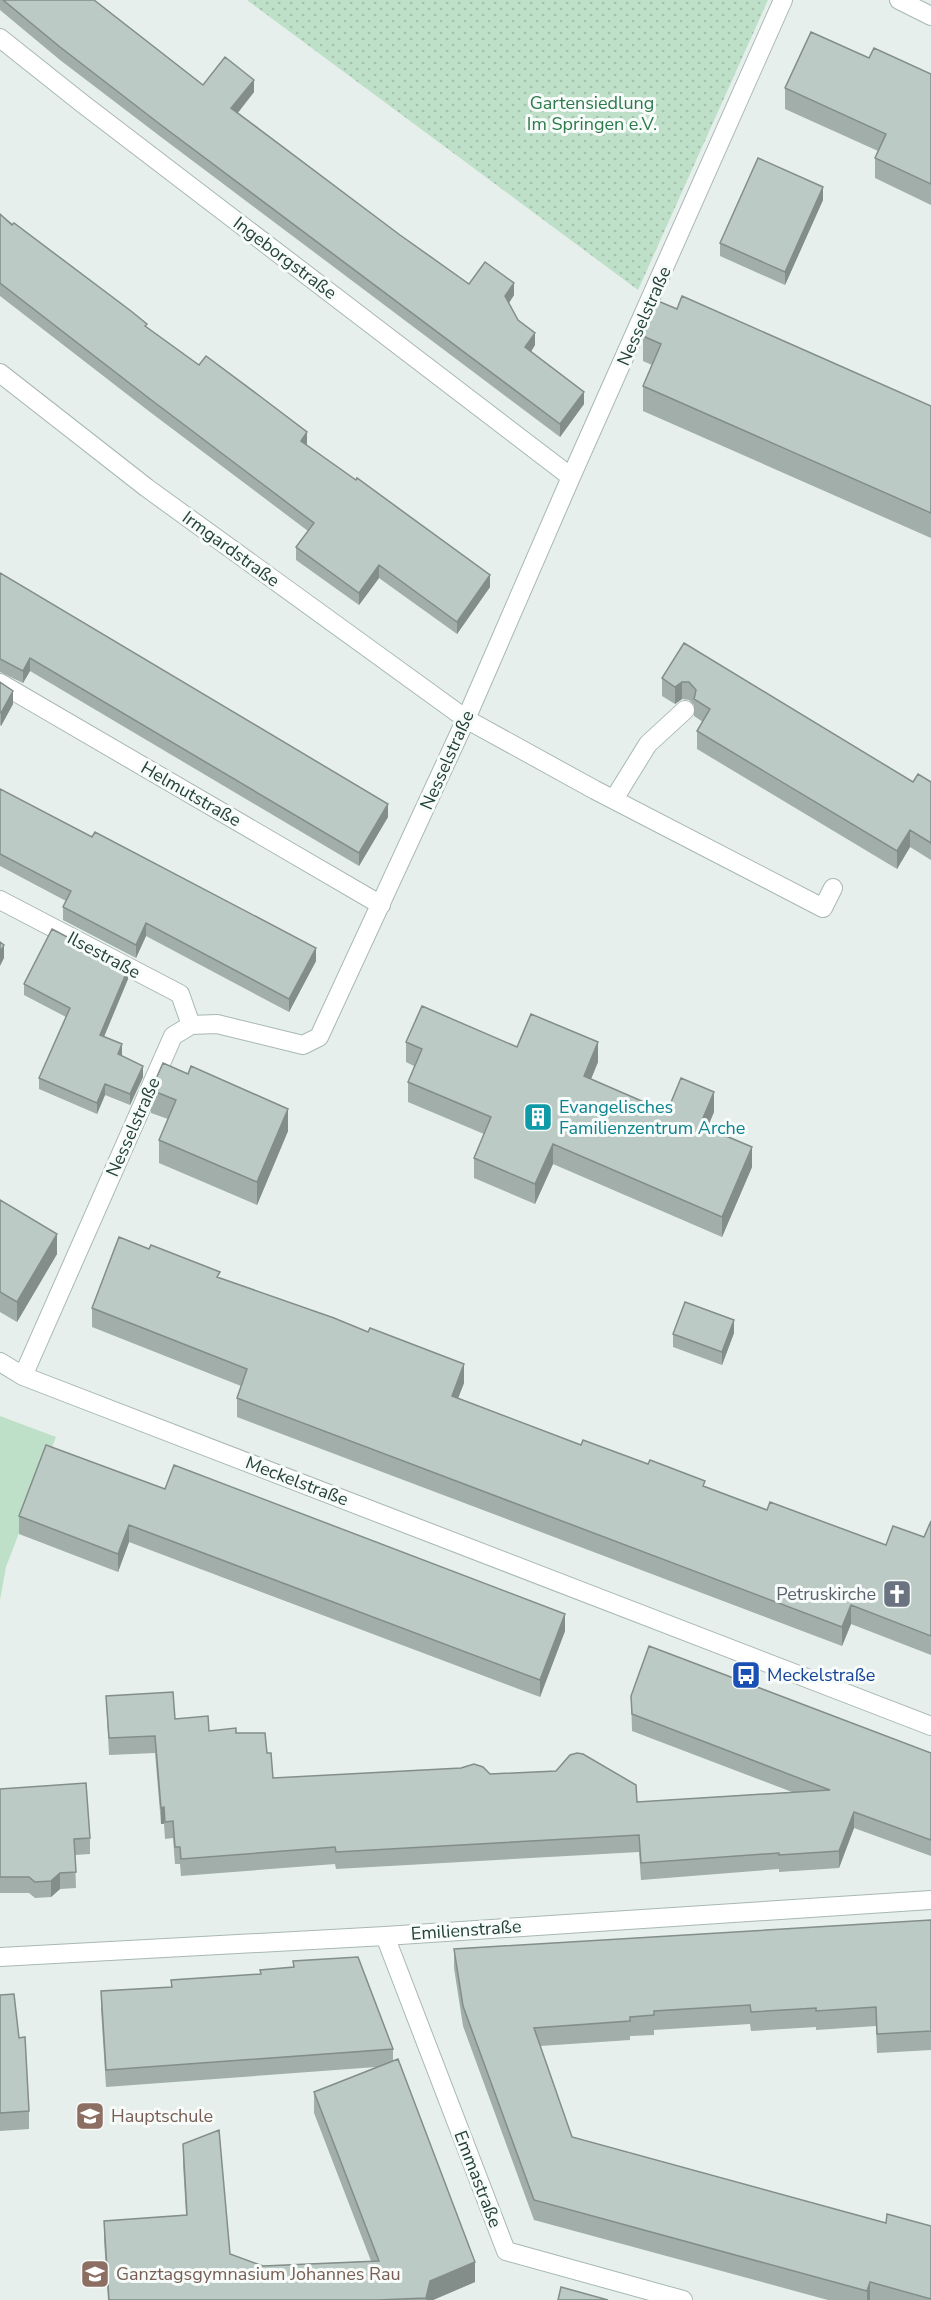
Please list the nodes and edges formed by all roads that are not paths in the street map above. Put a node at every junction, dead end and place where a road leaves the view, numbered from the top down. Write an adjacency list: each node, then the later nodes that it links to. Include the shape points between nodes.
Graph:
1 (783, 0): 6 (street, Nesselstraße)
2 (899, 0): 3 (street)
3 (931, 16)
4 (0, 38): 6 (street, Ingeborgstraße)
5 (0, 373): 9 (street, Irmgardstraße, via 147,488)
6 (571, 477): 9 (street, Nesselstraße)
7 (0, 683): 13 (street, Helmutstraße)
8 (685, 710): 10 (street, via 648,744)
9 (466, 719): 10 (street, Irmgardstraße); 13 (street, Nesselstraße)
10 (614, 799): 11 (street, Irmgardstraße, via 823,908)
11 (833, 888)
12 (0, 900): 14 (street, Ilsestraße, via 180,994)
13 (381, 905): 14 (street, Nesselstraße, via 319,1037 303,1045 217,1024)
14 (191, 1025): 16 (street, Nesselstraße, via 173,1036)
15 (0, 1362): 16 (street, Meckelstraße)
16 (23, 1376): 17 (street, Meckelstraße)
17 (931, 1726)
18 (931, 1900): 19 (street, Emilienstraße)
19 (385, 1936): 20 (street, Emilienstraße); 21 (street, Emmastraße, via 506,2251)
20 (0, 1957)
21 (683, 2300)

